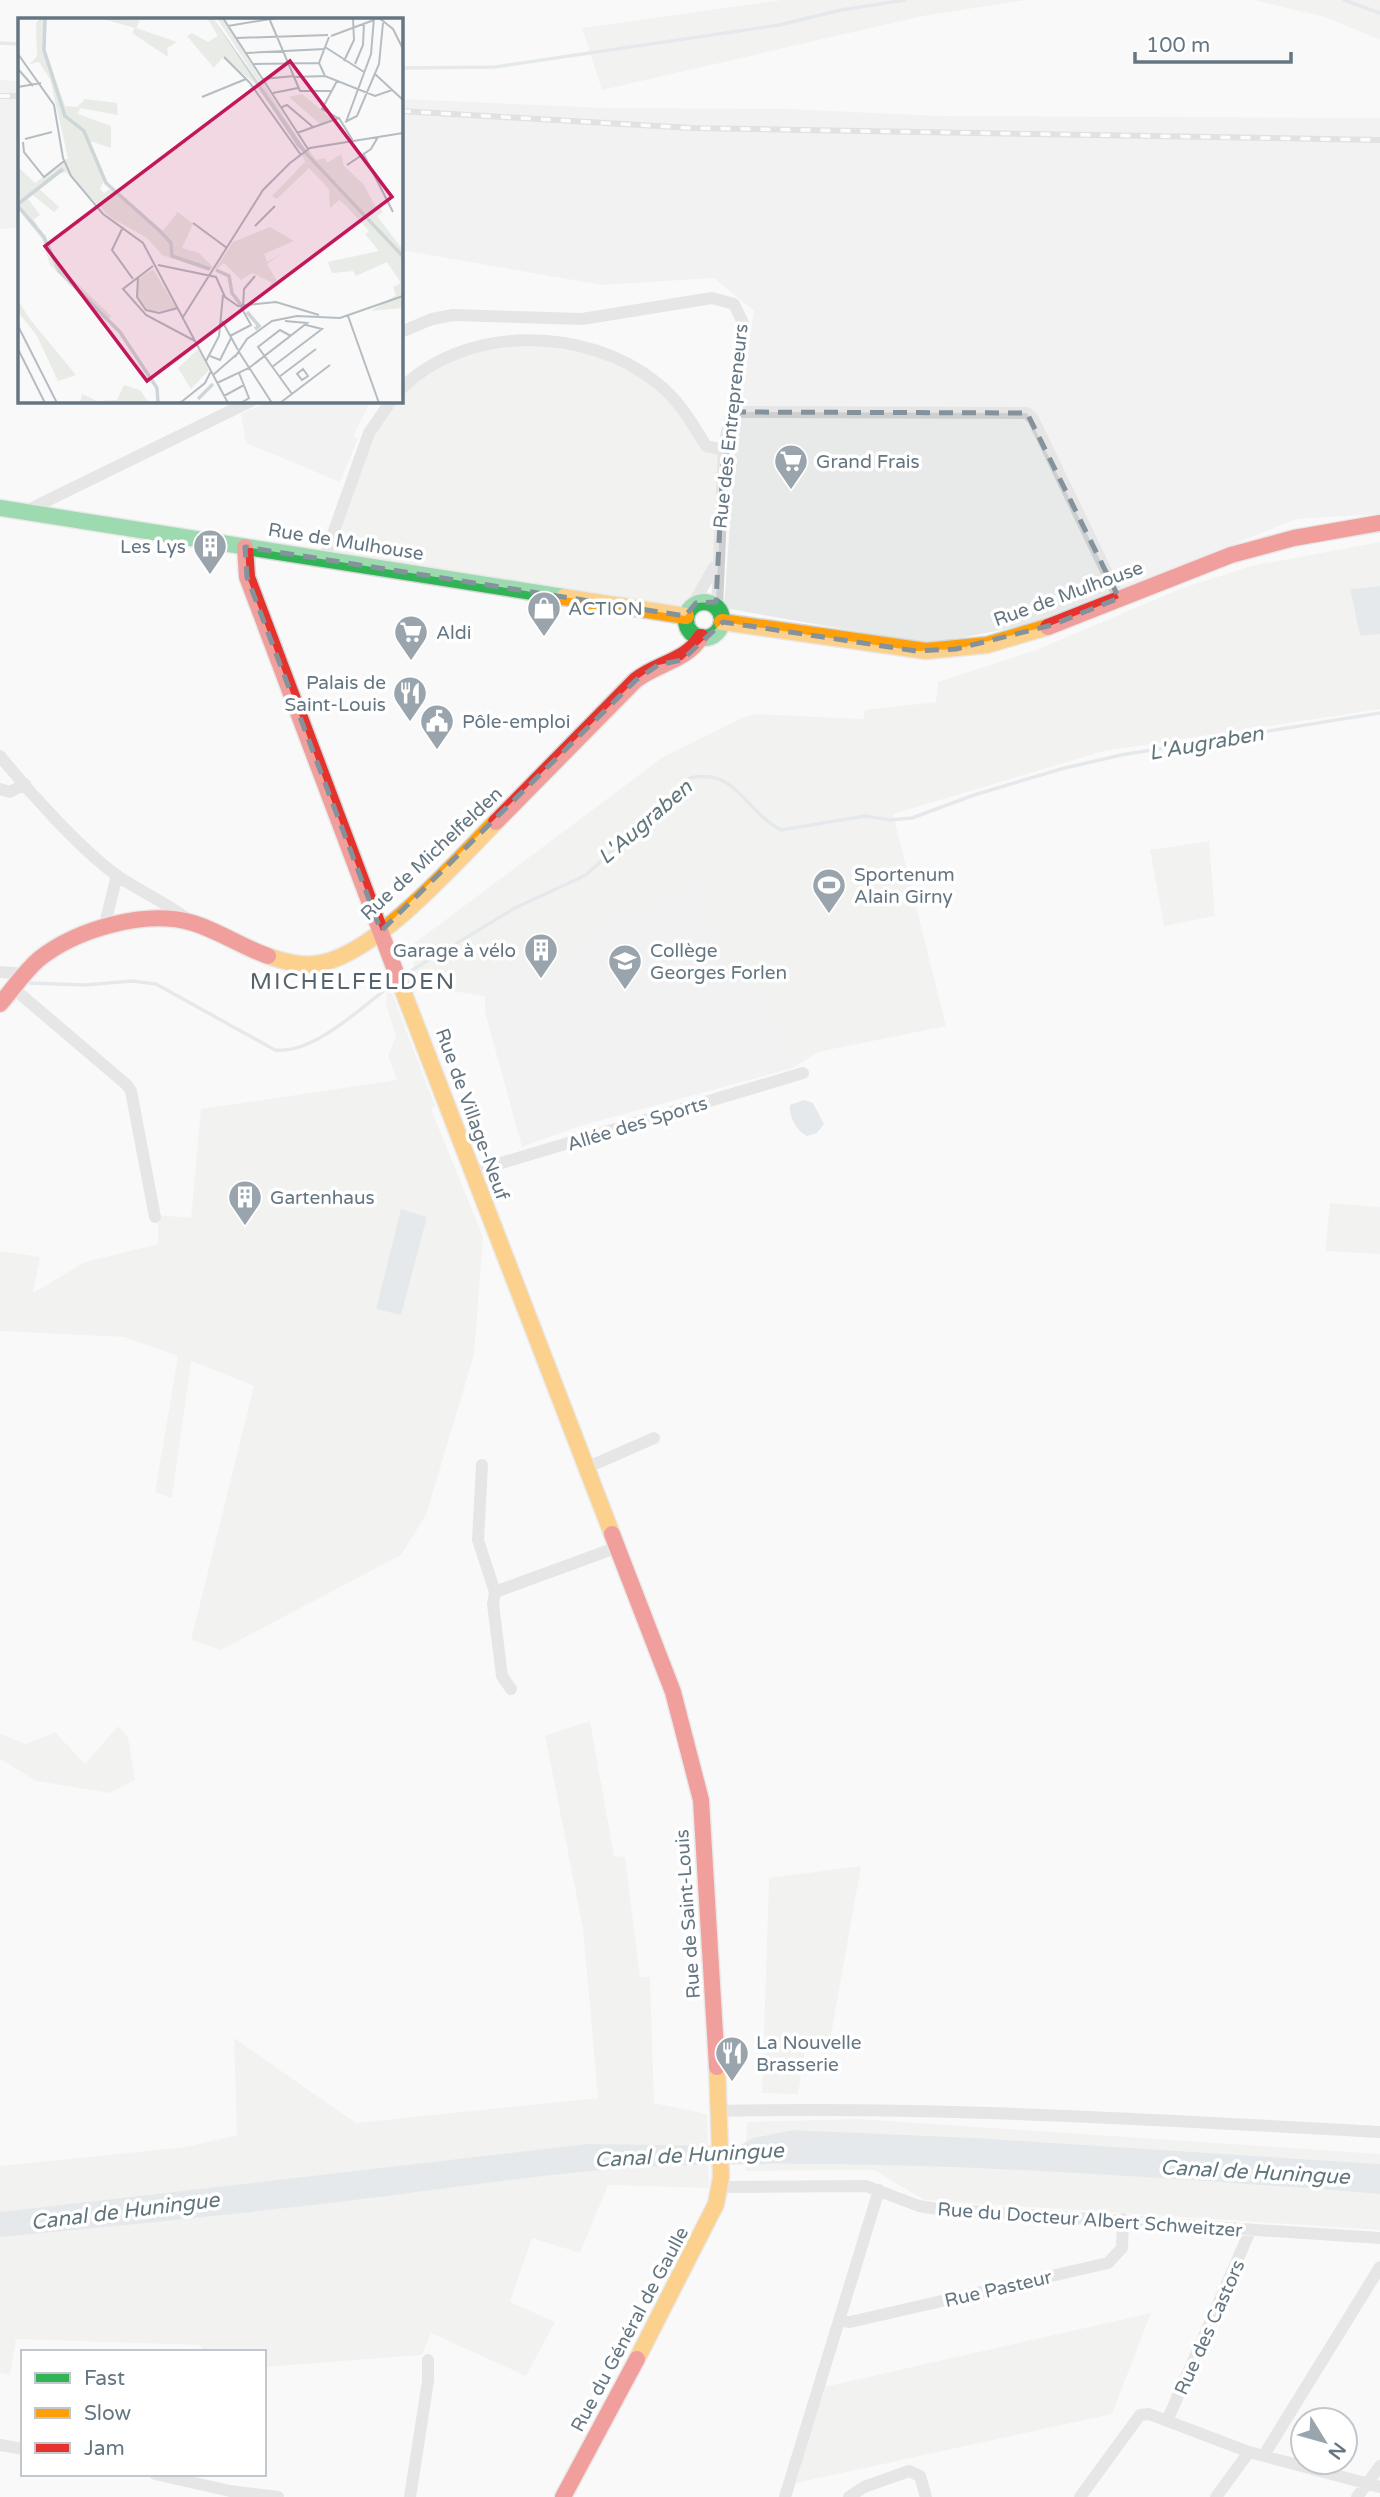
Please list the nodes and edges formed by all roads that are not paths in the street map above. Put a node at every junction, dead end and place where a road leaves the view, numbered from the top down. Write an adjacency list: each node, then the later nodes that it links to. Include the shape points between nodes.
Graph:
1 (402, 332): 5 (street, Rue des Entrepreneurs, via 443,316 582,319 720,298 738,309 743,323)
2 (402, 387): 6 (street, via 425,367 468,348 514,342 595,350 632,366 675,399 706,446)
3 (249, 402): 8 (street)
4 (390, 402): 12 (street, via 369,433)
5 (732, 412): 6 (street, Rue des Entrepreneurs); 13 (street, via 1027,413 1034,419)
6 (724, 450): 11 (street, Rue des Entrepreneurs)
7 (0, 508): 8 (street, Rue de Mulhouse)
8 (24, 512): 10 (street, Rue de Mulhouse)
9 (1380, 523): 13 (street, Rue de Mulhouse, via 1271,542)
10 (246, 547): 12 (street, Rue de Mulhouse); 25 (street, Rue de Village-Neuf, via 247,577)
11 (718, 553): 14 (street, Rue des Entrepreneurs, via 710,577); 15 (street, Rue des Entrepreneurs)
12 (324, 559): 14 (street, Rue de Mulhouse)
13 (1119, 598): 15 (street, Rue de Mulhouse, via 1017,636 956,649 916,651)
14 (689, 611): 15 (street, via 708,602); 16 (street, via 687,628)
15 (720, 615): 16 (street, via 715,635)
16 (701, 638): 25 (street, Rue de Michelfelden, via 682,660 658,665 636,680 456,863)
17 (0, 756): 18 (street)
18 (25, 784): 19 (street, via 10,792); 20 (street)
19 (0, 789)
20 (117, 875): 21 (street); 24 (street)
21 (157, 897): 22 (street); 23 (street)
22 (167, 919): 23 (street, Rue de Michelfelden); 24 (street, Rue de Michelfelden)
23 (194, 923): 25 (street, Rue de Michelfelden, via 277,959 300,964 333,960)
24 (104, 928): 27 (street, Rue de Michelfelden, via 42,956)
25 (381, 931): 30 (street, Rue de Village-Neuf)
26 (0, 972): 27 (street, via 15,973)
27 (18, 983): 28 (street, Rue de Michelfelden); 31 (street, via 131,1091)
28 (0, 1004)
29 (803, 1073): 30 (street, Allée des Sports)
30 (471, 1172): 34 (street, Rue de Village-Neuf)
31 (155, 1217)
32 (654, 1438): 34 (street)
33 (482, 1465): 36 (street, via 478,1540)
34 (586, 1468): 35 (street, Rue de Village-Neuf)
35 (618, 1547): 36 (street); 38 (street, Rue de Village-Neuf)
36 (495, 1592): 37 (street, via 502,1676)
37 (511, 1689)
38 (673, 1692): 39 (street, Rue de Saint-Louis, via 701,1800)
39 (718, 2111): 40 (street, via 1032,2112); 41 (street, Rue de Saint-Louis)
40 (1380, 2132)
41 (720, 2137): 42 (street, Rue du Général de Gaulle)
42 (720, 2182): 43 (street, Rue du Docteur Albert Schweitzer); 60 (street, Rue du Général de Gaulle, via 707,2226)
43 (880, 2190): 44 (street, Rue du Docteur Albert Schweitzer, via 938,2209); 48 (street)
44 (1123, 2219): 45 (street, Rue du Docteur Albert Schweitzer); 48 (street, Rue Pasteur, via 1122,2249 1108,2263 850,2322)
45 (1250, 2231): 46 (street, Rue du Docteur Albert Schweitzer); 50 (street, Rue des Castors)
46 (1380, 2238)
47 (1380, 2267): 54 (street)
48 (839, 2320): 61 (street)
49 (428, 2360): 59 (street)
50 (1167, 2421): 53 (street); 64 (street, via 1140,2415)
51 (0, 2445): 52 (street)
52 (21, 2449)
53 (1249, 2452): 54 (street); 65 (street)
54 (1264, 2455): 57 (street)
55 (1380, 2466): 57 (street)
56 (164, 2476): 58 (street)
57 (1374, 2485): 66 (street)
58 (278, 2497)
59 (410, 2497)
60 (563, 2497)
61 (785, 2497)
62 (849, 2497): 63 (street, via 909,2471 920,2476)
63 (926, 2497)
64 (1080, 2497)
65 (1216, 2497)
66 (1357, 2497)

